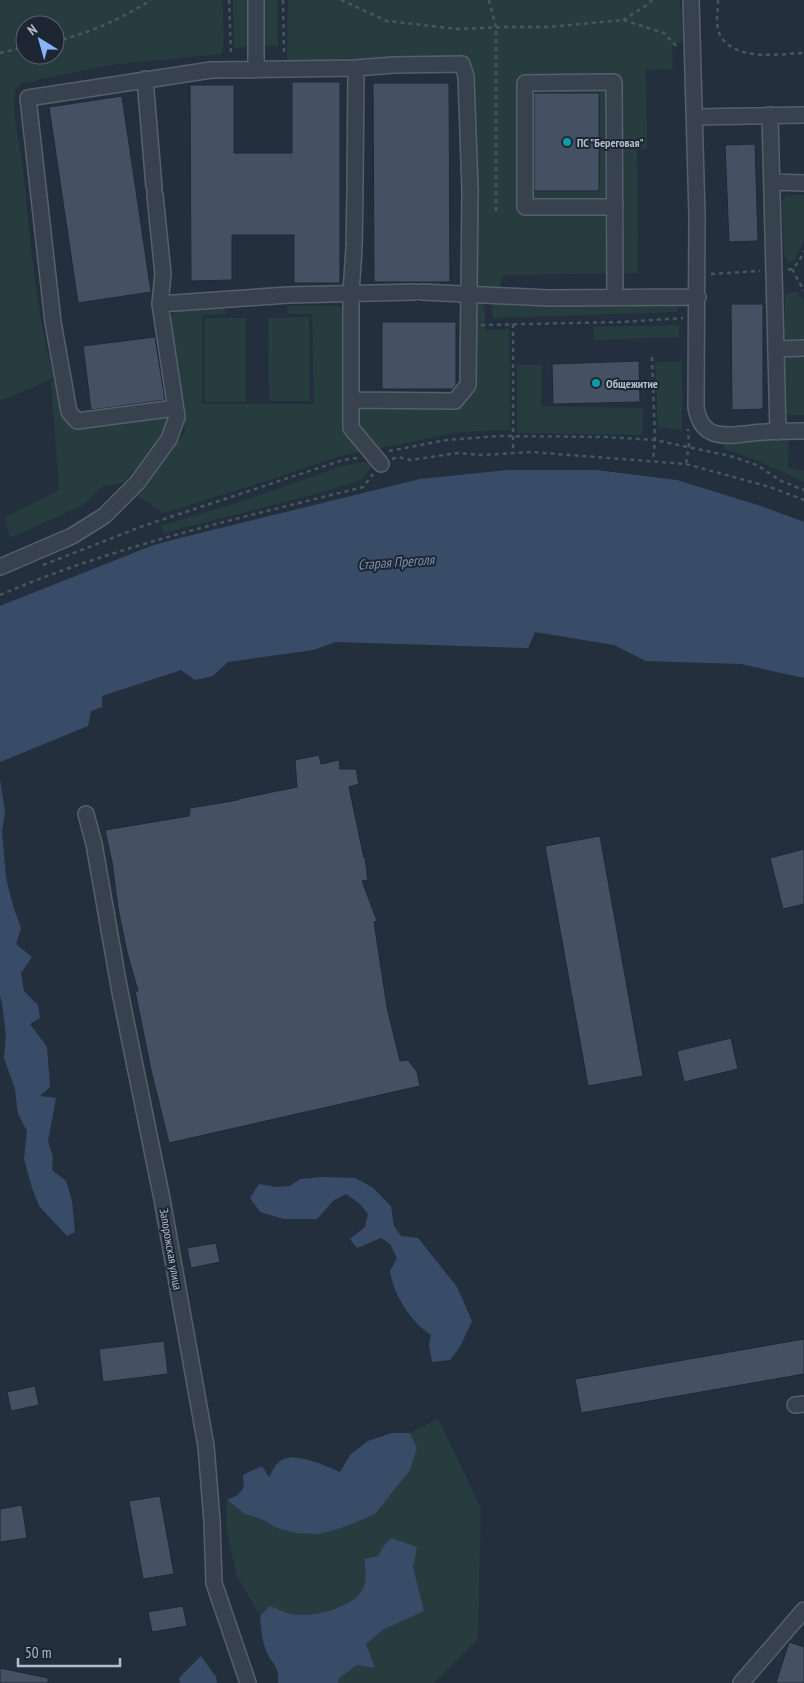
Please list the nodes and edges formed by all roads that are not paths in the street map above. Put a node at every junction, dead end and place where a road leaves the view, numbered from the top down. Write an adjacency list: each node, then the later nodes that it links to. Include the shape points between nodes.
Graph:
1 (256, 0): 4 (street)
2 (691, 0): 8 (street)
3 (356, 68): 4 (street); 12 (street); 13 (street, via 462,64 466,76 470,190)
4 (256, 70): 5 (street, via 211,70)
5 (145, 79): 16 (street, via 163,274); 20 (street, via 28,98 53,322 69,412 77,421)
6 (804, 115): 7 (street)
7 (770, 116): 8 (street); 9 (street)
8 (695, 118): 14 (street)
9 (772, 182): 10 (street); 18 (street)
10 (804, 183)
11 (615, 207): 11 (street, via 614,82 525,84 524,207); 15 (street)
12 (351, 293): 13 (street); 16 (street); 19 (street)
13 (467, 294): 15 (street); 19 (street, via 468,385 454,401)
14 (698, 297): 15 (street); 22 (street, via 698,419 712,433 725,436)
15 (615, 298)
16 (160, 304): 20 (street)
17 (804, 348): 18 (street)
18 (777, 349): 22 (street)
19 (352, 400): 23 (street, via 352,428)
20 (175, 408): 24 (street, via 177,417 169,439 137,483 104,516 72,536)
21 (804, 431): 22 (street)
22 (778, 432)
23 (377, 459)
24 (0, 567)
25 (86, 814): 27 (street, Запорожская улица, via 162,1199 206,1446 214,1583)
26 (804, 1610): 28 (street)
27 (248, 1683)
28 (741, 1683)

